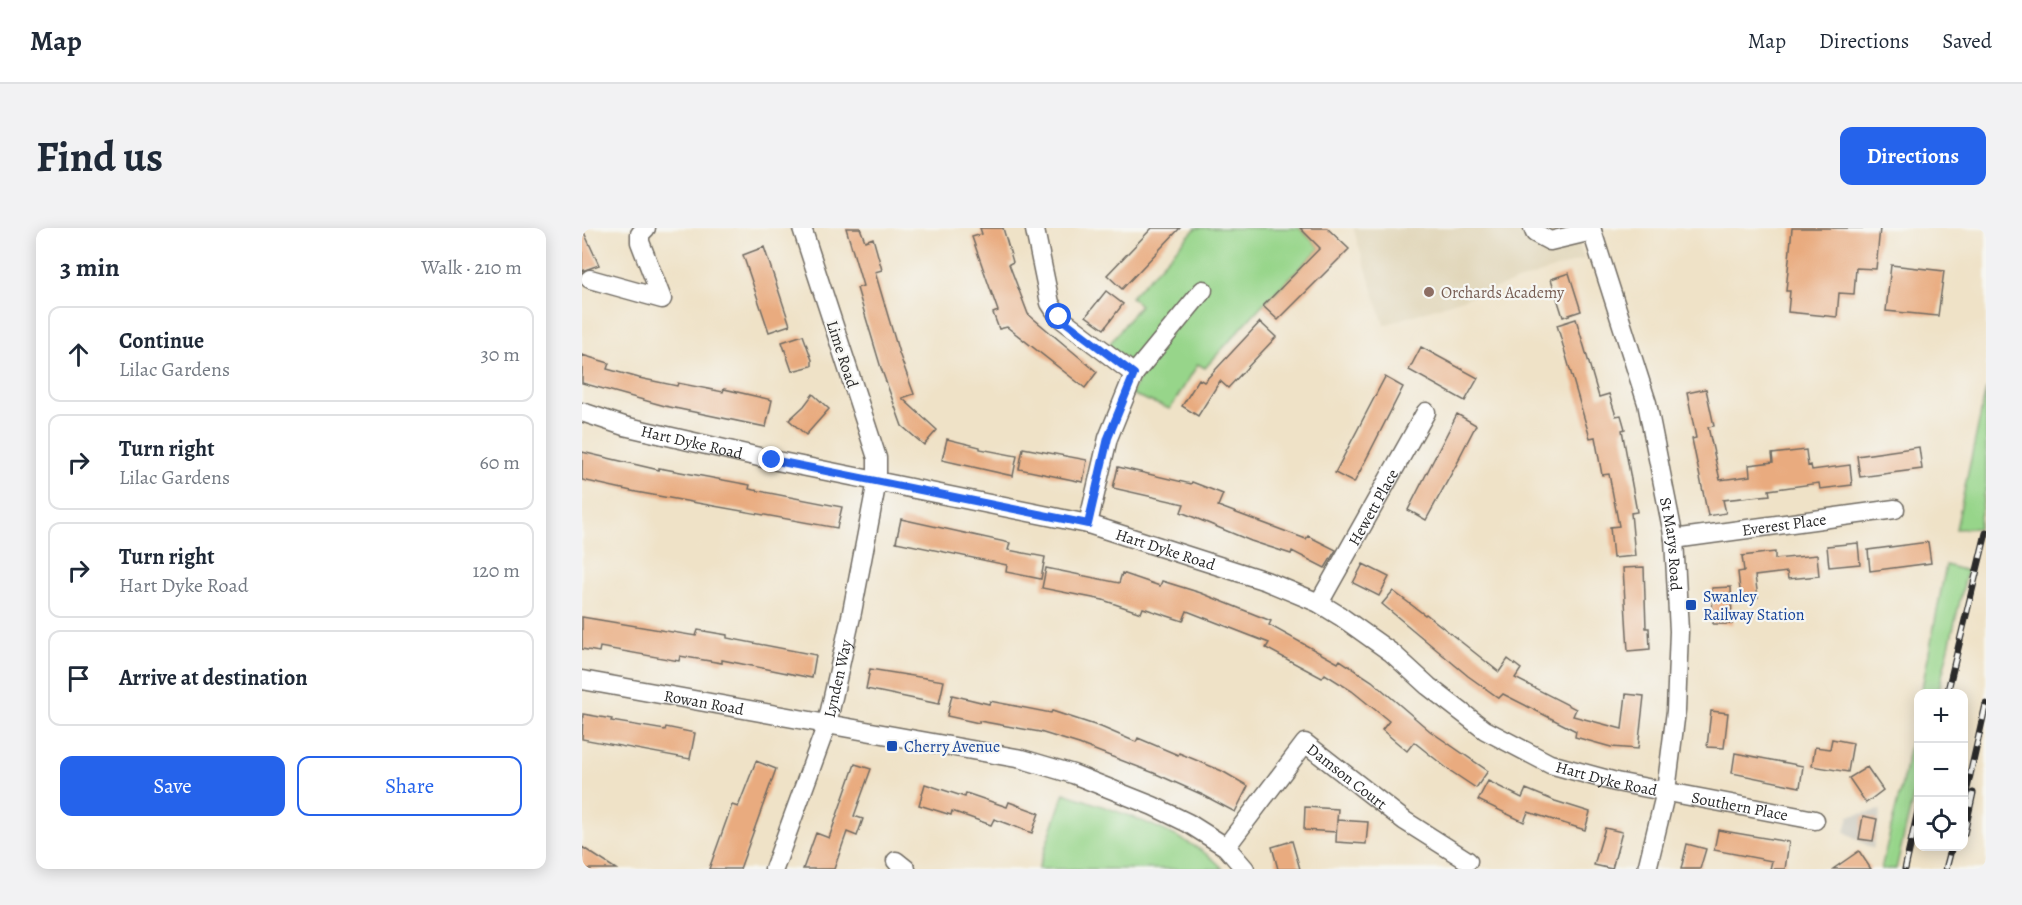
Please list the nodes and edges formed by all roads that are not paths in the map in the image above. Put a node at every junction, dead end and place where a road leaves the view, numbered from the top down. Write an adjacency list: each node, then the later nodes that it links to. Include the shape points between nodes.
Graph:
1 (646, 228): 6 (street, via 640,234 640,242 662,299)
2 (802, 228): 11 (street, Lime Road, via 876,458)
3 (1533, 228): 4 (street, via 1550,241)
4 (1591, 229): 14 (street, St Marys Road, via 1647,403)
5 (1035, 230): 8 (street, via 1050,303 1059,317)
6 (590, 279)
7 (1203, 290): 8 (street)
8 (1134, 374): 13 (street, via 1108,438)
9 (582, 412): 11 (street, Hart Dyke Road, via 624,426)
10 (1426, 412): 15 (street, Hewett Place)
11 (877, 481): 13 (street, Hart Dyke Road); 17 (street, Lynden Way)
12 (1895, 509): 14 (street, Everest Place)
13 (1088, 524): 15 (street, Hart Dyke Road, via 1266,580)
14 (1674, 539): 18 (street, St Marys Road, via 1678,683)
15 (1319, 603): 18 (street, Hart Dyke Road, via 1392,653 1485,730 1523,752 1574,772)
16 (582, 680): 17 (street, Rowan Road)
17 (827, 724): 20 (street, via 1022,759 1073,774 1162,810); 22 (street, Lynden Way)
18 (1666, 791): 19 (street, Southern Place); 24 (street, St Marys Road)
19 (1815, 820)
20 (1226, 847): 21 (street, Damson Court, via 1305,743 1405,821); 23 (street)
21 (1468, 861)
22 (774, 869)
23 (1245, 869)
24 (1647, 869)

